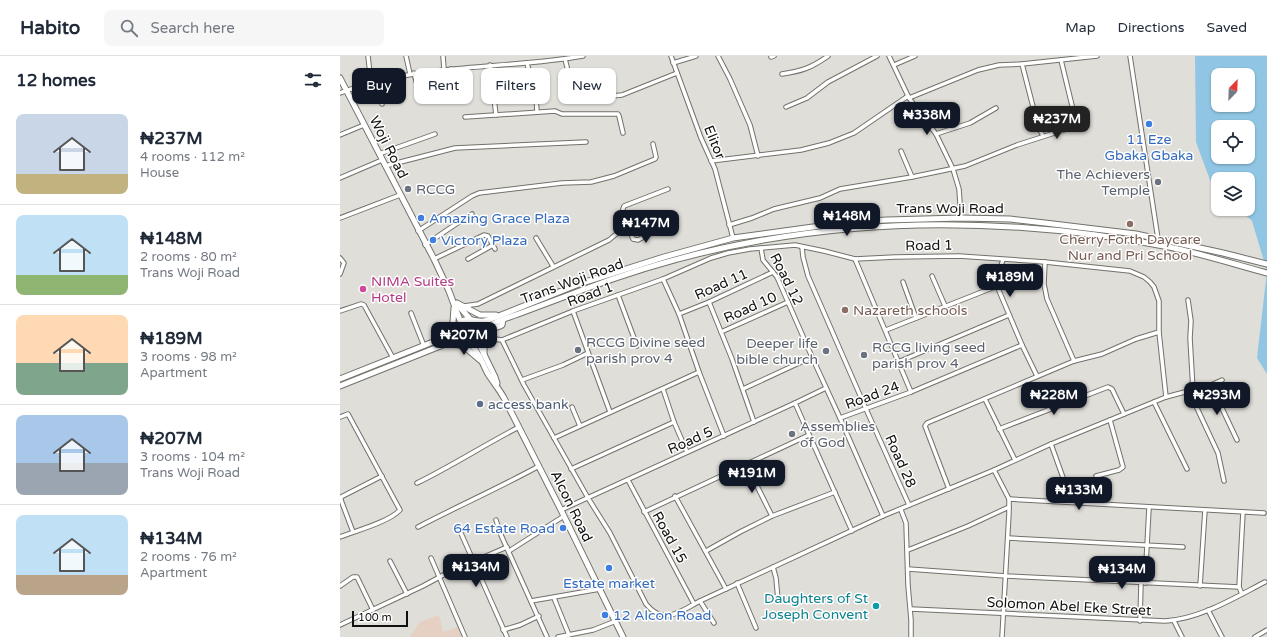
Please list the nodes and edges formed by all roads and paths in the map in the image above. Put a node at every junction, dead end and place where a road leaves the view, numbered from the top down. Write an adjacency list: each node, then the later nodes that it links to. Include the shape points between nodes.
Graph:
1 (368, 56): 21 (street)
2 (406, 56): 26 (street)
3 (443, 56): 22 (street)
4 (583, 56): 14 (street)
5 (671, 56): 17 (street, Elitor)
6 (696, 56): 17 (street)
7 (718, 56): 53 (street, via 750,125)
8 (828, 56): 27 (street, via 801,71)
9 (877, 56): 36 (street, via 828,82 807,98)
10 (889, 56): 20 (street)
11 (915, 56): 20 (street)
12 (1097, 56): 15 (street)
13 (1130, 56): 75 (street)
14 (565, 59): 16 (street); 24 (street)
15 (1061, 60): 18 (street); 41 (street)
16 (527, 63): 19 (street); 38 (street, via 536,96)
17 (673, 63): 25 (street, Elitor)
18 (1022, 64): 35 (street, via 998,65 978,70); 48 (street)
19 (490, 65): 23 (street); 39 (street)
20 (894, 66): 35 (street)
21 (370, 68)
22 (444, 68)
23 (461, 68)
24 (567, 68)
25 (677, 73): 34 (street); 55 (street, Elitor)
26 (412, 74): 28 (street); 30 (street)
27 (782, 74)
28 (406, 75)
29 (340, 78): 32 (main road, Woji Road)
30 (414, 80)
31 (352, 88): 32 (street)
32 (346, 90): 33 (street); 42 (main road, Woji Road)
33 (340, 93)
34 (616, 96)
35 (909, 97): 46 (street); 53 (street, via 844,138 801,150)
36 (786, 107)
37 (996, 108): 46 (street, via 970,123)
38 (537, 112): 39 (street); 44 (street, via 618,114)
39 (496, 115): 40 (street)
40 (465, 116)
41 (1075, 118)
42 (364, 125): 47 (street); 52 (main road, Woji Road)
43 (1067, 129): 48 (street)
44 (624, 133)
45 (435, 134): 52 (street)
46 (936, 134): 57 (street)
47 (340, 136)
48 (1043, 136): 57 (street)
49 (586, 142): 56 (street, via 455,148)
50 (653, 144): 71 (street, via 655,159 614,176 592,182 479,193)
51 (901, 151): 58 (street)
52 (379, 154): 54 (main road, Woji Road)
53 (758, 156): 55 (street)
54 (382, 160): 56 (main road, Woji Road); 59 (street)
55 (711, 160): 68 (street, Elitor, via 718,177)
56 (385, 166): 61 (main road, Woji Road)
57 (953, 169): 58 (street); 64 (street, via 959,189)
58 (912, 177): 68 (street, via 840,189 820,198 774,209)
59 (340, 178)
60 (668, 189): 67 (street, via 623,207 622,212)
61 (400, 195): 63 (street); 71 (main road, Woji Road)
62 (472, 214): 77 (street)
63 (340, 218)
64 (961, 218): 66 (main road, Trans Woji Road); 74 (main road, Trans Woji Road, via 848,222)
65 (676, 220): 67 (street, via 638,240 633,239)
66 (1045, 223): 69 (main road, Trans Woji Road); 70 (main road)
67 (627, 225): 88 (street, via 609,240)
68 (729, 225): 74 (street, Elitor)
69 (1081, 227): 72 (main road); 75 (main road, Trans Woji Road)
70 (1044, 229): 72 (main road, Trans Woji Road); 108 (main road, Trans Woji Road, via 964,224 892,225 764,239 644,269)
71 (418, 231): 77 (main road, Woji Road)
72 (1081, 233): 90 (main road, Trans Woji Road, via 1172,248)
73 (536, 238): 88 (street)
74 (733, 238): 108 (main road, Trans Woji Road, via 638,264 579,284)
75 (1158, 239): 87 (main road, Trans Woji Road)
76 (493, 244): 80 (street); 82 (street, via 488,236 484,235); 83 (street)
77 (426, 245): 82 (main road, Woji Road)
78 (802, 247): 79 (street, Road 1, via 795,245); 84 (street, Road 1); 152 (street, Road 28, via 808,276)
79 (761, 248): 89 (street, Road 12, via 764,260); 93 (street, Road 1, via 711,258)
80 (495, 249)
81 (340, 258): 91 (street, via 344,263)
82 (434, 259): 100 (main road, Woji Road)
83 (468, 259)
84 (855, 259): 85 (street, Road 1, via 959,256); 114 (street)
85 (1003, 260): 86 (street, Road 1); 95 (street)
86 (1045, 262): 117 (street, Road 1, via 1130,271 1147,279 1154,287 1158,301); 132 (street, via 1044,284 1047,299)
87 (1267, 264)
88 (553, 266): 101 (street, via 478,304)
89 (773, 272): 98 (street, Road 11); 99 (street, Road 12)
90 (1267, 272)
91 (340, 274)
92 (932, 276): 102 (street)
93 (663, 279): 96 (street, Road 1); 106 (street)
94 (903, 282): 109 (street)
95 (996, 286): 102 (street); 107 (street)
96 (618, 295): 104 (street, Road 1); 126 (street)
97 (1188, 300): 145 (street, via 1191,321)
98 (708, 302): 106 (street, Road 11); 116 (street)
99 (788, 302): 116 (street, Road 10); 129 (street, Road 12)
100 (455, 303): 101 (main road); 110 (main road); 112 (main road, Woji Road); 119 (main road, via 454,322)
101 (463, 306): 108 (main road, via 480,315)
102 (946, 306): 109 (street)
103 (340, 311): 130 (street, via 364,305)
104 (573, 311): 121 (street, Road 1); 127 (street)
105 (411, 313): 125 (street)
106 (679, 314): 134 (street)
107 (1009, 315): 124 (street); 133 (street)
108 (502, 317): 111 (main road, Trans Woji Road); 115 (main road, via 502,324); 118 (main road, Trans Woji Road)
109 (916, 318): 114 (street)
110 (470, 319): 111 (main road); 112 (main road)
111 (476, 322): 118 (main road, via 481,328)
112 (461, 323): 113 (main road)
113 (458, 330): 119 (main road); 120 (main road)
114 (886, 330): 133 (street)
115 (489, 332): 121 (street, via 497,340); 128 (main road)
116 (721, 332): 144 (street)
117 (1159, 332): 132 (street, via 1102,354); 147 (street, Road 1)
118 (480, 335): 122 (main road); 128 (main road, via 480,346)
119 (442, 338): 125 (main road)
120 (462, 340): 122 (main road); 123 (main road)
121 (502, 340): 137 (street)
122 (469, 342): 131 (main road)
123 (446, 344): 131 (main road, via 466,348); 140 (main road)
124 (1022, 345): 135 (street); 146 (street, Road 24)
125 (424, 346): 130 (main road)
126 (637, 346)
127 (588, 353): 137 (street); 153 (street)
128 (484, 355): 141 (main road)
129 (812, 357): 143 (street, Road 12); 144 (street)
130 (393, 358): 136 (main road)
131 (482, 360): 141 (main road)
132 (1074, 361): 135 (street)
133 (898, 362): 146 (street)
134 (698, 372): 142 (street); 164 (street)
135 (1037, 376): 148 (street)
136 (340, 379)
137 (522, 380): 165 (street)
138 (1222, 380): 139 (street)
139 (1211, 385): 145 (street); 166 (street)
140 (340, 386)
141 (497, 386): 161 (main road, Alcon Road)
142 (663, 388): 153 (street); 158 (street)
143 (826, 388): 150 (street, Road 5); 156 (street, Road 12)
144 (743, 389): 159 (street)
145 (1191, 391): 147 (street); 178 (street, via 1218,453)
146 (911, 392): 152 (street, Road 24)
147 (1166, 397): 149 (street)
148 (985, 399): 162 (street); 181 (street, via 925,424)
149 (1154, 402): 154 (street); 173 (street)
150 (795, 403): 159 (street, Road 5); 163 (street)
151 (572, 407): 160 (street)
152 (866, 409): 156 (street, Road 24); 186 (street, Road 28)
153 (610, 412): 160 (street)
154 (1124, 414): 157 (street); 162 (street, via 1112,389 1108,387)
155 (340, 417): 175 (street, via 348,414)
156 (840, 418): 197 (street, Road 12)
157 (1110, 420): 167 (street); 176 (street, via 1123,467)
158 (674, 422): 168 (street); 172 (street)
159 (754, 422): 164 (street, Road 5)
160 (580, 426): 165 (street)
161 (519, 427): 171 (main road, Alcon Road); 179 (street)
162 (999, 429): 169 (street)
163 (809, 435): 170 (street); 182 (street)
164 (724, 436): 168 (street, Road 5)
165 (554, 438): 172 (street)
166 (1237, 440)
167 (1051, 444): 169 (street); 180 (street)
168 (687, 452): 177 (street, Road 5)
169 (1015, 460): 174 (street)
170 (746, 464): 183 (street); 196 (street)
171 (539, 466): 189 (main road, Alcon Road); 199 (street)
172 (571, 469): 184 (street)
173 (1187, 469)
174 (994, 470): 181 (street); 185 (street)
175 (382, 476): 202 (street, via 341,497); 202 (street, via 400,510 381,522)
176 (1096, 476)
177 (628, 480): 184 (street, Road 5); 192 (street, Road 15)
178 (1224, 481)
179 (417, 483)
180 (1066, 486)
181 (949, 489): 186 (street)
182 (835, 492): 196 (street); 201 (street)
183 (675, 496): 192 (street); 209 (street)
184 (588, 498): 189 (street, Road 5); 231 (street, via 610,533 651,610 668,616)
185 (1009, 499): 187 (street); 188 (street)
186 (910, 505): 190 (street)
187 (1009, 507): 204 (street); 208 (street)
188 (1150, 508): 191 (street); 205 (street)
189 (561, 510): 195 (main road, Alcon Road)
190 (901, 510): 197 (street); 208 (street, via 906,523)
191 (1205, 510): 193 (street); 221 (street)
192 (644, 512): 231 (street, Road 15)
193 (1243, 512): 194 (street); 222 (street)
194 (1264, 513)
195 (564, 516): 207 (street); 223 (main road, Alcon Road)
196 (772, 516): 209 (street)
197 (883, 516): 201 (street)
198 (496, 520): 207 (street)
199 (418, 527)
200 (460, 531): 212 (street)
201 (852, 531): 213 (street)
202 (353, 532): 203 (street)
203 (340, 537)
204 (1008, 538): 205 (street); 215 (street)
205 (1147, 545): 206 (street); 219 (street)
206 (1183, 547)
207 (508, 549): 212 (street); 229 (street)
208 (908, 550): 214 (street)
209 (706, 551): 224 (street)
210 (431, 558): 216 (street)
211 (390, 561): 225 (street)
212 (474, 562): 216 (street); 243 (street)
213 (773, 567): 218 (street); 228 (street)
214 (908, 569): 215 (street); 232 (street)
215 (1006, 576): 219 (street); 235 (street)
216 (439, 578): 225 (street); 246 (street)
217 (1265, 582): 226 (street, Solomon Abel Eke Street)
218 (737, 583): 224 (street); 242 (street)
219 (1143, 583): 221 (street); 237 (street)
220 (340, 586): 233 (street, via 357,577)
221 (1200, 586): 222 (street)
222 (1239, 587): 226 (street)
223 (600, 589): 227 (street); 239 (main road, Alcon Road)
224 (726, 589): 230 (street)
225 (407, 594): 233 (street)
226 (1242, 594): 234 (street, Solomon Abel Eke Street)
227 (554, 598): 229 (street); 245 (street)
228 (778, 600)
229 (531, 601): 236 (street)
230 (700, 601): 231 (street); 240 (street)
231 (694, 604)
232 (911, 609): 235 (street, Solomon Abel Eke Street); 251 (street)
233 (373, 610): 241 (street)
234 (1208, 610): 238 (street, Solomon Abel Eke Street); 254 (street)
235 (1003, 614): 237 (street, Solomon Abel Eke Street); 252 (street)
236 (539, 616): 243 (street); 248 (street)
237 (1140, 621): 238 (street, Solomon Abel Eke Street)
238 (1174, 621): 253 (street)
239 (616, 622): 245 (street); 250 (main road, Alcon Road)
240 (714, 623)
241 (340, 625)
242 (756, 628)
243 (503, 630): 247 (street)
244 (1267, 630): 255 (street)
245 (569, 635): 249 (street)
246 (465, 637)
247 (507, 637)
248 (547, 637)
249 (558, 637)
250 (623, 637)
251 (911, 637)
252 (1002, 637)
253 (1182, 637)
254 (1222, 637)
255 (1255, 637)

